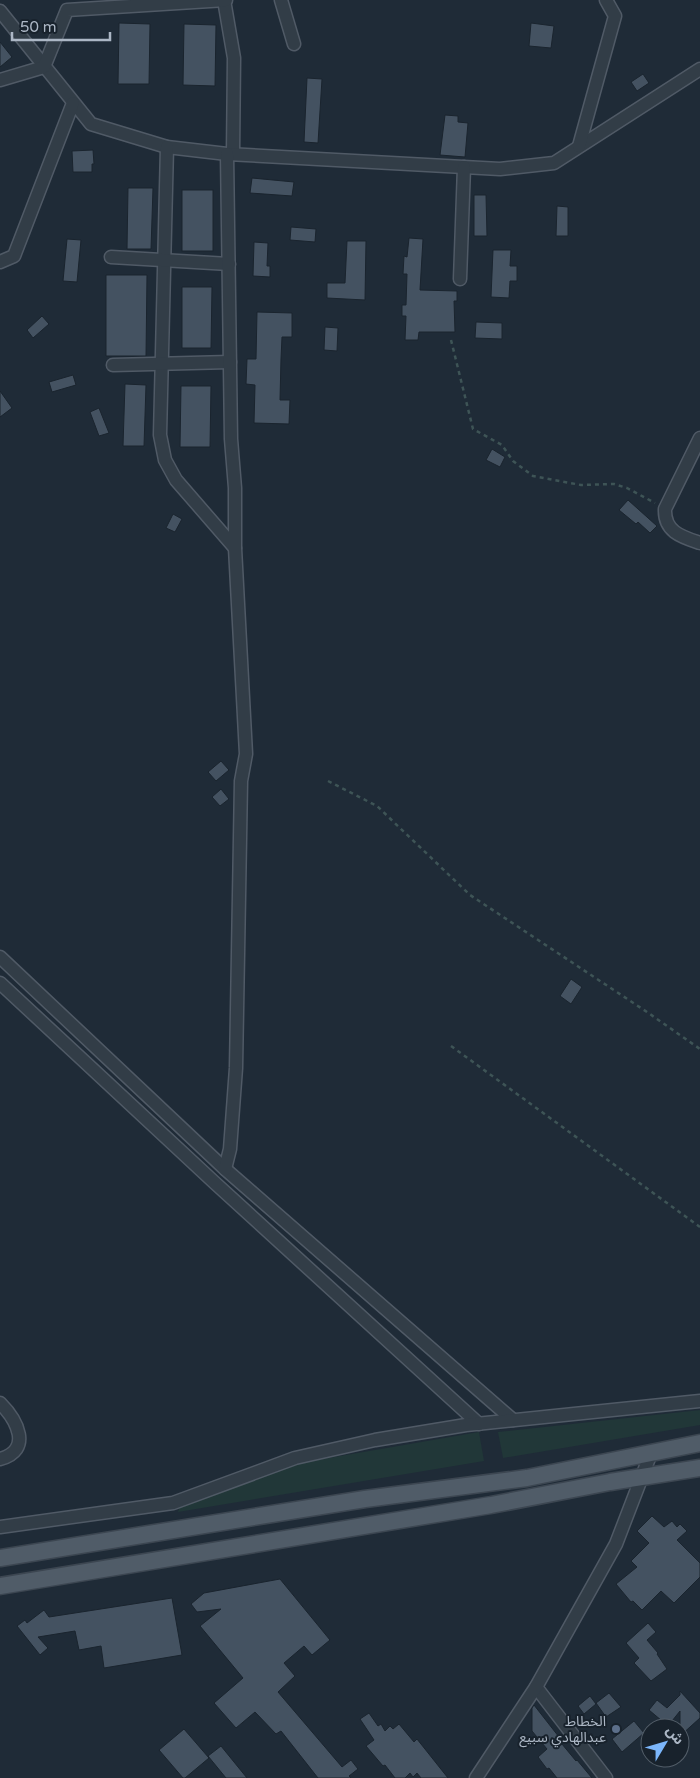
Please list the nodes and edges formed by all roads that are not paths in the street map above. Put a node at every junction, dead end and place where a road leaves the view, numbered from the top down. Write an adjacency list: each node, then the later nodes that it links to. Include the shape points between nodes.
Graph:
1 (225, 0): 4 (street); 13 (street, via 234,58)
2 (281, 0): 6 (street)
3 (606, 0): 11 (street, via 615,16)
4 (69, 5): 7 (street)
5 (0, 11): 7 (street)
6 (294, 44)
7 (44, 67): 9 (street); 10 (street)
8 (700, 69): 11 (street)
9 (0, 80)
10 (73, 103): 12 (street, via 91,124); 17 (street, via 14,256)
11 (579, 146): 14 (street, via 554,163 500,169)
12 (167, 147): 13 (street); 16 (street)
13 (230, 154): 14 (street); 18 (street)
14 (464, 167): 19 (street)
15 (111, 256): 16 (street)
16 (164, 260): 18 (street); 21 (street)
17 (0, 262)
18 (229, 264): 20 (street)
19 (460, 280)
20 (230, 362): 21 (street); 25 (street)
21 (162, 364): 22 (street); 25 (street, via 160,435 165,460 176,480)
22 (113, 365)
23 (700, 438): 24 (street, via 665,509 664,518 677,535)
24 (700, 543)
25 (235, 548): 28 (street, via 246,754 241,781 236,1068 230,1149)
26 (0, 957): 28 (street)
27 (0, 983): 32 (street)
28 (225, 1169): 31 (street)
29 (700, 1401): 31 (street)
30 (0, 1404): 35 (street, via 12,1418 20,1439 13,1453)
31 (513, 1420): 32 (street)
32 (479, 1424): 38 (street, via 375,1440 295,1458 173,1503)
33 (700, 1443): 34 (main road)
34 (651, 1453): 37 (street); 39 (main road, via 527,1478 365,1499)
35 (0, 1459)
36 (700, 1468): 37 (main road)
37 (642, 1477): 40 (main road); 41 (street, via 616,1544)
38 (0, 1527)
39 (0, 1558)
40 (0, 1586)
41 (536, 1687): 42 (street); 43 (street)
42 (476, 1778)
43 (606, 1778)

